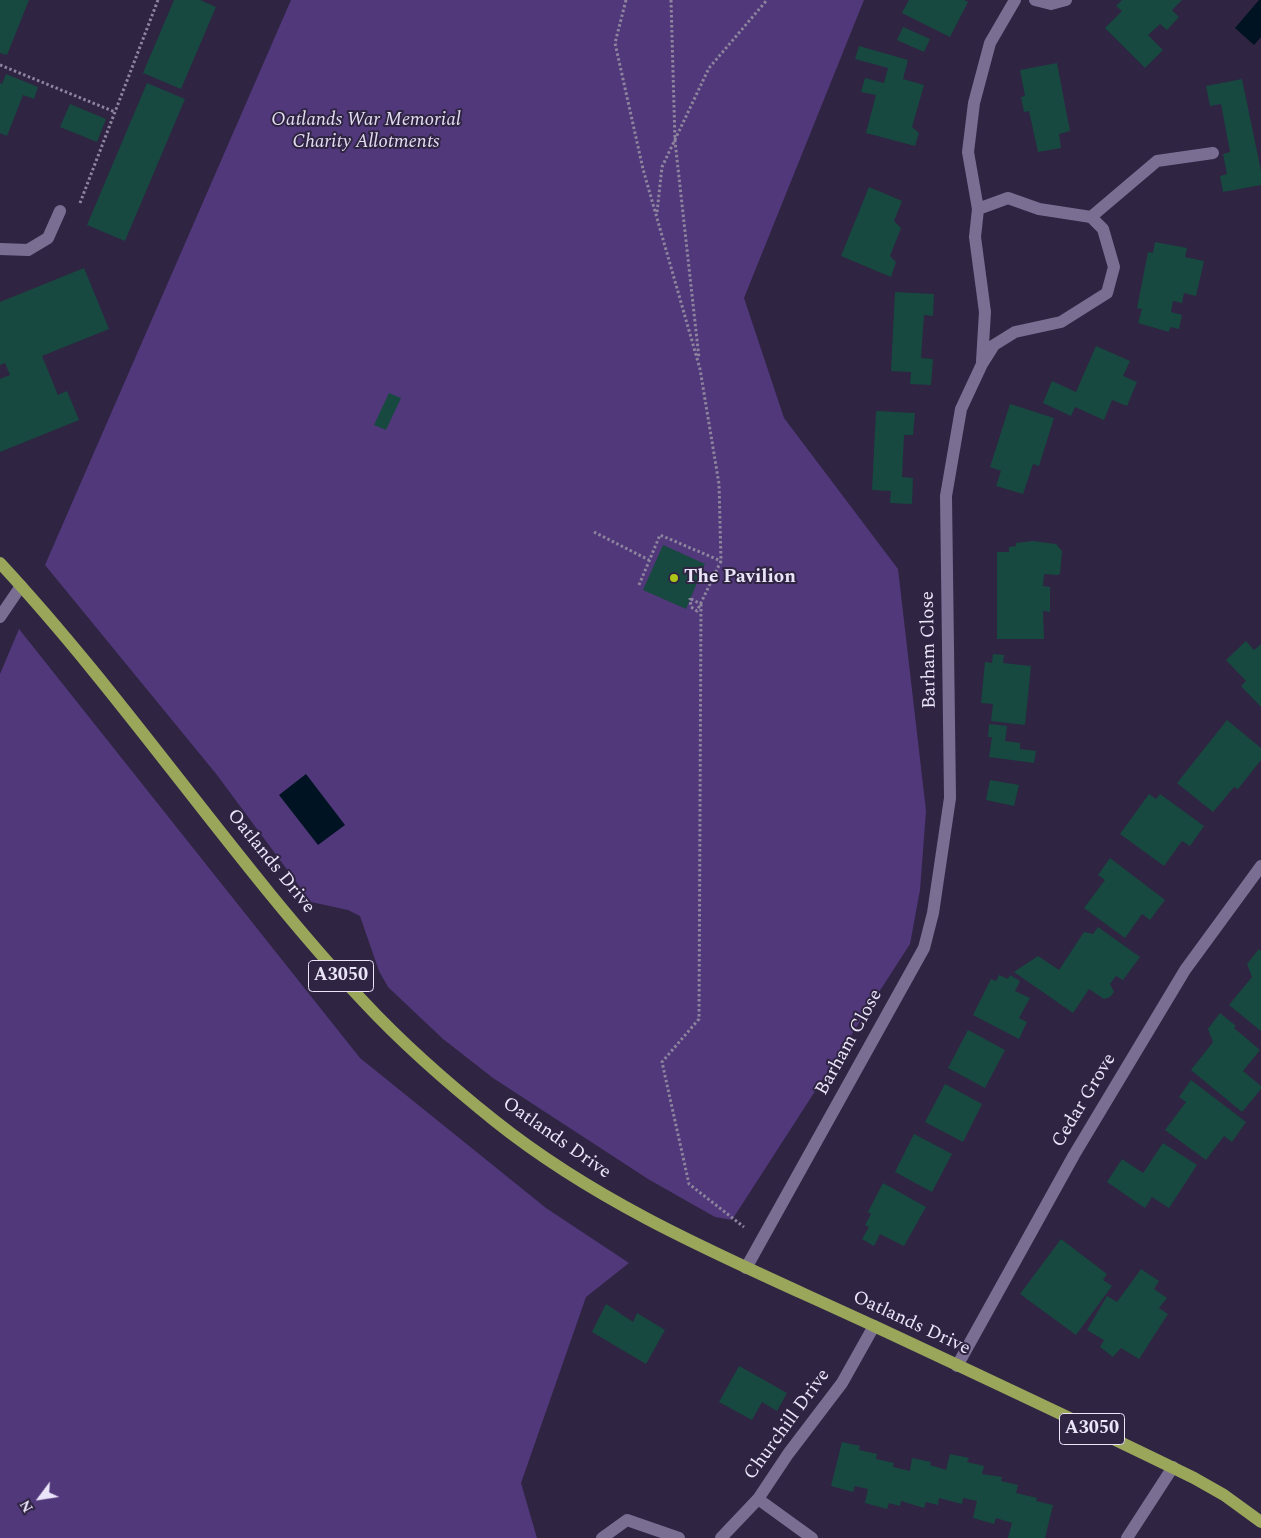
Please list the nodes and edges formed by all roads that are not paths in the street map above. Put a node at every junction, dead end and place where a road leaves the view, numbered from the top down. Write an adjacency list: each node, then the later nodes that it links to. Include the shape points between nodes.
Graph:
1 (1016, 0): 5 (street, via 990,43 974,103 968,152)
2 (1035, 0): 3 (street, via 1051,4)
3 (1066, 0)
4 (1213, 152): 7 (street, via 1157,161)
5 (978, 209): 7 (street, via 1008,198 1039,210); 9 (street, via 975,237 985,312)
6 (60, 211): 8 (street, via 48,238 28,250)
7 (1091, 217): 9 (street, Barham Close, via 1103,229 1114,267 1107,293 1061,322 1004,337 994,345)
8 (0, 249)
9 (982, 364): 14 (street, Barham Close, via 961,409 946,496 950,798 933,913 924,948)
10 (0, 563): 11 (main road, Oatlands Drive / A3050)
11 (21, 586): 12 (street); 14 (main road, Oatlands Drive / A3050, via 99,677 273,898 365,1003 413,1049 497,1122 587,1186 638,1216)
12 (0, 618)
13 (1261, 866): 16 (street, Cedar Grove, via 1185,970 1074,1155)
14 (746, 1268): 15 (main road, Oatlands Drive / A3050)
15 (874, 1326): 16 (main road, Oatlands Drive / A3050); 18 (street, Churchill Drive, via 842,1383)
16 (957, 1366): 17 (main road, Oatlands Drive / A3050)
17 (1173, 1467): 19 (main road, Oatlands Drive / A3050, via 1224,1495); 24 (street)
18 (758, 1499): 22 (street, Churchill Drive); 23 (street)
19 (1261, 1522)
20 (602, 1538): 21 (street, via 627,1520)
21 (679, 1538)
22 (721, 1538)
23 (812, 1538)
24 (1127, 1538)

